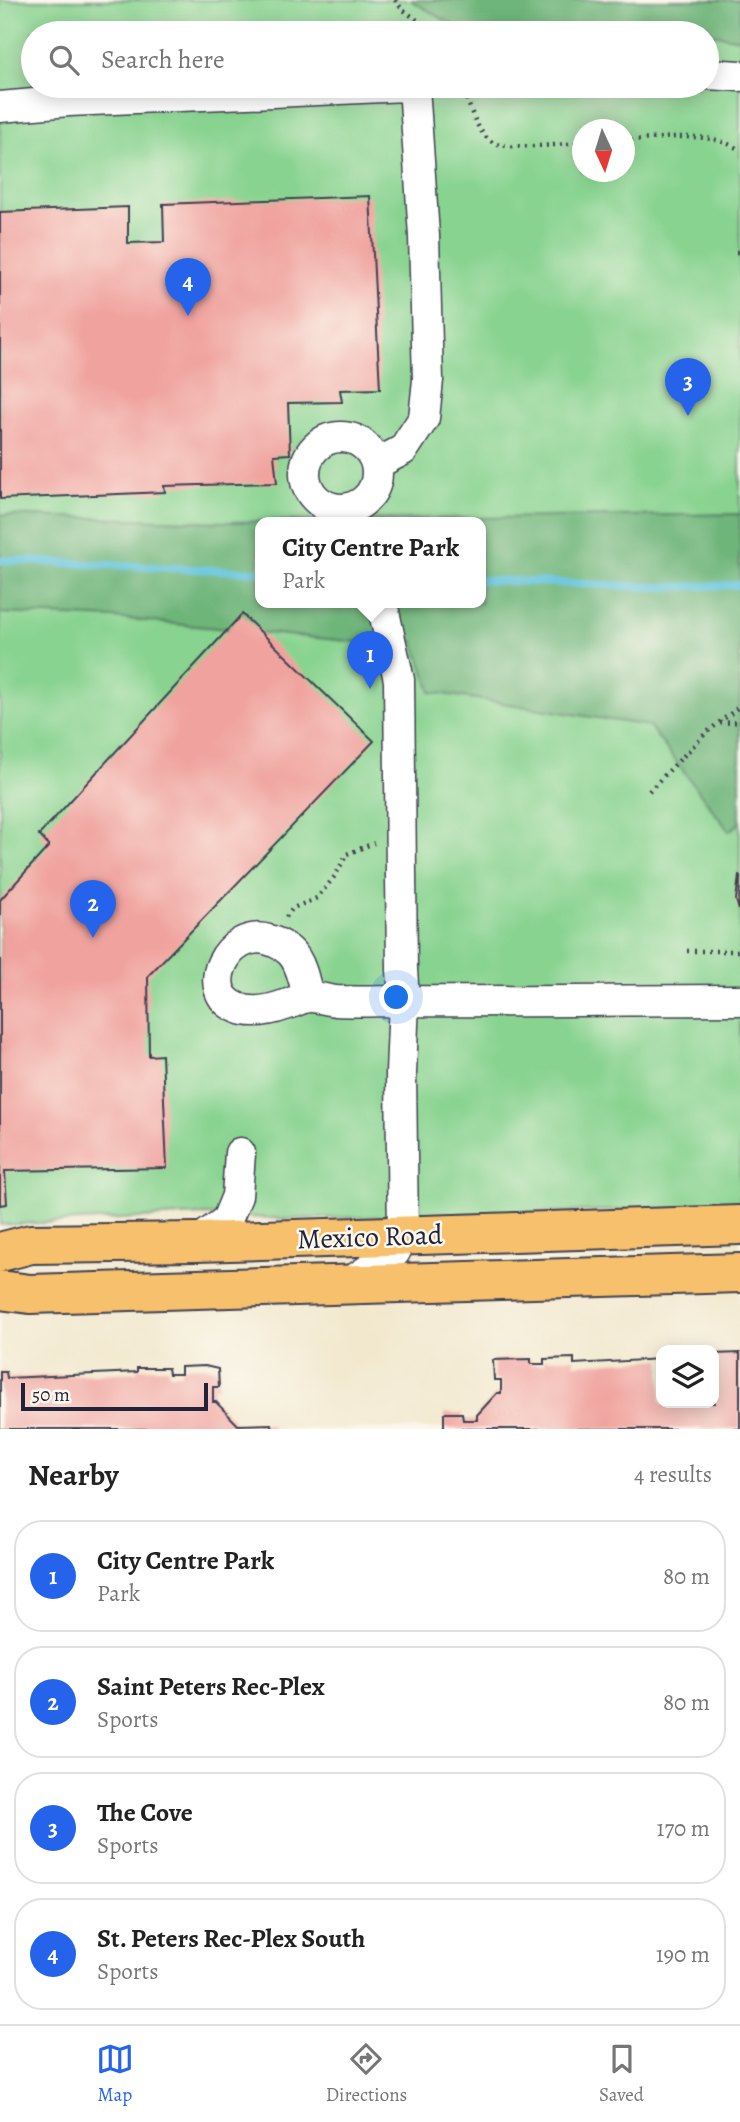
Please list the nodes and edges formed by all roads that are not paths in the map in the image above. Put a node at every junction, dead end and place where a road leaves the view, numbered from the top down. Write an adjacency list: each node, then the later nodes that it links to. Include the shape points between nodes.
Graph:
1 (719, 75): 2 (lane)
2 (740, 76)
3 (136, 98): 5 (lane)
4 (415, 98): 6 (lane, via 424,236 428,380 424,418 402,450)
5 (0, 107)
6 (376, 464): 7 (lane, via 376,483 370,494); 7 (lane, via 368,449 347,437 323,440 307,458 304,469 309,492)
7 (345, 516)
8 (383, 608): 11 (lane, via 399,680)
9 (307, 996): 11 (lane, via 335,1001)
10 (740, 1000): 11 (lane)
11 (404, 1001): 14 (lane)
12 (240, 1153): 15 (lane, via 237,1196 227,1220)
13 (740, 1225): 14 (main road, Mexico Road)
14 (403, 1236): 15 (main road, Mexico Road); 18 (lane, via 395,1252)
15 (197, 1242): 16 (main road, Mexico Road, via 31,1244)
16 (0, 1252)
17 (740, 1273): 18 (main road, Mexico Road)
18 (346, 1285): 19 (main road, Mexico Road, via 30,1294)
19 (0, 1290)

